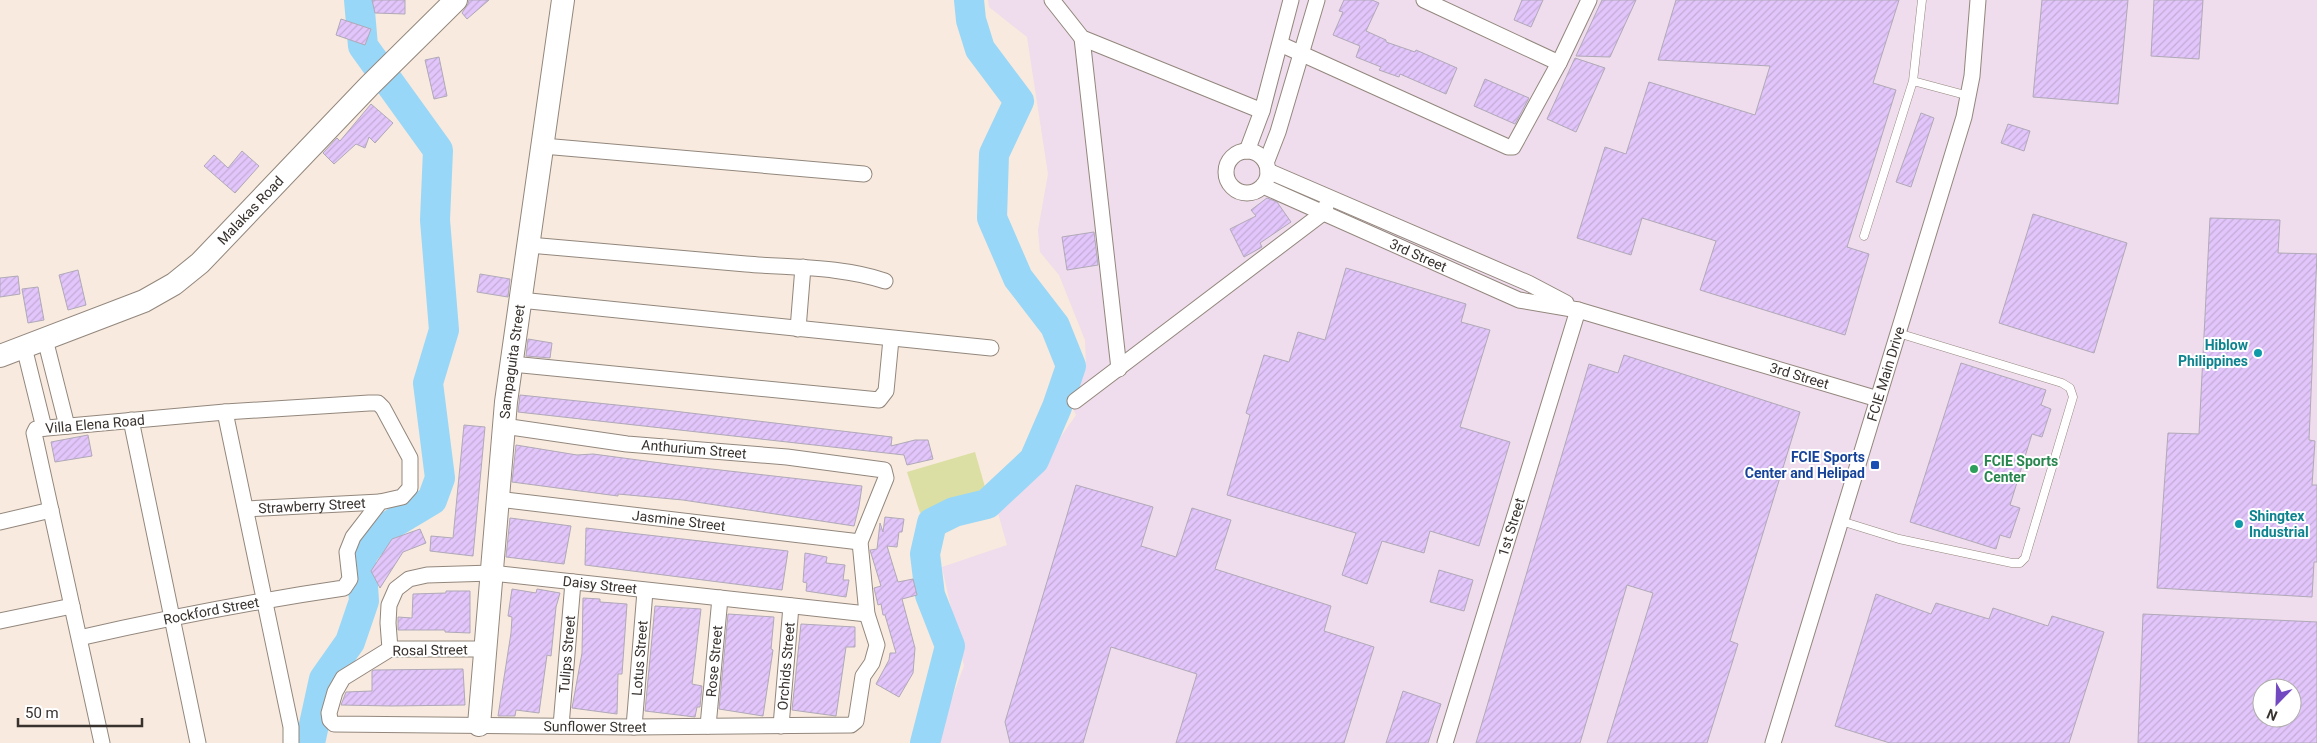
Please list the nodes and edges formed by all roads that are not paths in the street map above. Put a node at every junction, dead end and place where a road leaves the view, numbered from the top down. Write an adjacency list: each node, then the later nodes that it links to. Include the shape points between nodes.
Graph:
1 (456, 0): 32 (street, Malakas Road, via 194,268 144,301)
2 (564, 0): 17 (street, Sampaguita Street)
3 (1052, 0): 10 (street)
4 (1291, 0): 11 (street)
5 (1317, 0): 12 (street)
6 (1424, 0): 13 (street)
7 (1589, 0): 13 (street)
8 (1922, 0): 14 (lane)
9 (1978, 0): 15 (street, FCIE Main Drive)
10 (1082, 38): 16 (street); 38 (street)
11 (1280, 44): 12 (street); 16 (street)
12 (1301, 52): 13 (street, via 1508,147 1516,144); 19 (street)
13 (1559, 63)
14 (1913, 81): 15 (lane); 24 (lane)
15 (1969, 96): 31 (street, FCIE Main Drive)
16 (1262, 112): 18 (street)
17 (543, 146): 20 (street); 25 (street, Sampaguita Street)
18 (1247, 151): 19 (street, via 1261,156); 21 (street, via 1240,151 1230,159 1226,179 1240,193 1256,192)
19 (1267, 167): 21 (street); 22 (street, 3rd Street)
20 (864, 174)
21 (1263, 186): 23 (street, 3rd Street)
22 (1329, 198): 23 (street); 29 (street, 3rd Street, via 1528,283)
23 (1322, 213): 29 (street, 3rd Street, via 1519,300); 38 (street)
24 (1864, 236)
25 (529, 244): 26 (street); 28 (street, Sampaguita Street)
26 (803, 267): 27 (street, via 866,275); 30 (street)
27 (886, 282)
28 (520, 300): 30 (street); 37 (street, Sampaguita Street)
29 (1578, 310): 39 (street, 3rd Street); 76 (street, 1st Street)
30 (798, 329): 33 (street)
31 (1898, 333): 39 (street, FCIE Main Drive); 51 (lane, via 2070,388 2073,397 2026,558 2020,563 2012,563 1899,539)
32 (45, 339): 34 (street, Malakas Road); 44 (street)
33 (891, 339): 35 (street); 37 (street, via 886,391 880,400)
34 (24, 347): 36 (street, Malakas Road); 46 (street)
35 (991, 348)
36 (0, 356)
37 (512, 364): 45 (street, Sampaguita Street)
38 (1119, 369): 40 (street)
39 (1878, 399): 51 (street, FCIE Main Drive)
40 (1075, 401)
41 (383, 408): 42 (street, Villa Elena Road, via 369,403); 48 (street, Strawberry Street, via 410,458 410,488 402,497)
42 (225, 412): 43 (street, Villa Elena Road); 49 (street)
43 (131, 420): 44 (street, Villa Elena Road); 62 (street)
44 (67, 426): 46 (street, Villa Elena Road)
45 (504, 426): 47 (street, Sampaguita Street); 53 (street, Anthurium Street, via 627,444 787,457 884,470 886,478)
46 (44, 428): 50 (street, Villa Elena Road, via 36,429 34,433)
47 (498, 499): 53 (street, Jasmine Street); 54 (street, Sampaguita Street)
48 (380, 502): 49 (street, Strawberry Street); 58 (street, Rockford Street, via 353,537 347,552 350,579 344,588)
49 (246, 509): 58 (street)
50 (52, 510): 52 (street); 59 (street, Villa Elena Road)
51 (1840, 521): 77 (street, FCIE Main Drive)
52 (0, 522)
53 (860, 542): 61 (street)
54 (492, 573): 55 (street, Daisy Street); 65 (street, Daisy Street, via 427,575 409,579 396,589 389,604); 66 (street, Sampaguita Street)
55 (573, 582): 56 (street, Daisy Street); 69 (street, Tulips Street)
56 (645, 590): 57 (street, Daisy Street); 72 (street, Lotus Street)
57 (720, 598): 60 (street, Daisy Street); 70 (street, Rose Street)
58 (264, 600): 62 (street, Rockford Street); 75 (street, via 291,727)
59 (72, 606): 63 (street); 64 (street, Villa Elena Road)
60 (791, 606): 61 (street, Daisy Street); 71 (street, Orchids Street)
61 (867, 614): 71 (street, Sunflower Street, via 877,645 872,663 863,676 856,722 851,725)
62 (174, 617): 64 (street, Rockford Street); 74 (street)
63 (0, 621)
64 (79, 638): 73 (street, Villa Elena Road)
65 (390, 648): 66 (street, Rosal Street); 67 (street, Rosal Street, via 343,678 329,713)
66 (485, 649): 68 (street, Sampaguita Street)
67 (334, 724): 68 (street, Sunflower Street)
68 (479, 725): 69 (street, Sunflower Street)
69 (561, 726): 72 (street, Sunflower Street)
70 (708, 726): 71 (street, Sunflower Street); 72 (street, Sunflower Street)
71 (781, 726)
72 (634, 727)
73 (102, 743)
74 (198, 743)
75 (291, 743)
76 (1445, 743)
77 (1773, 743)

